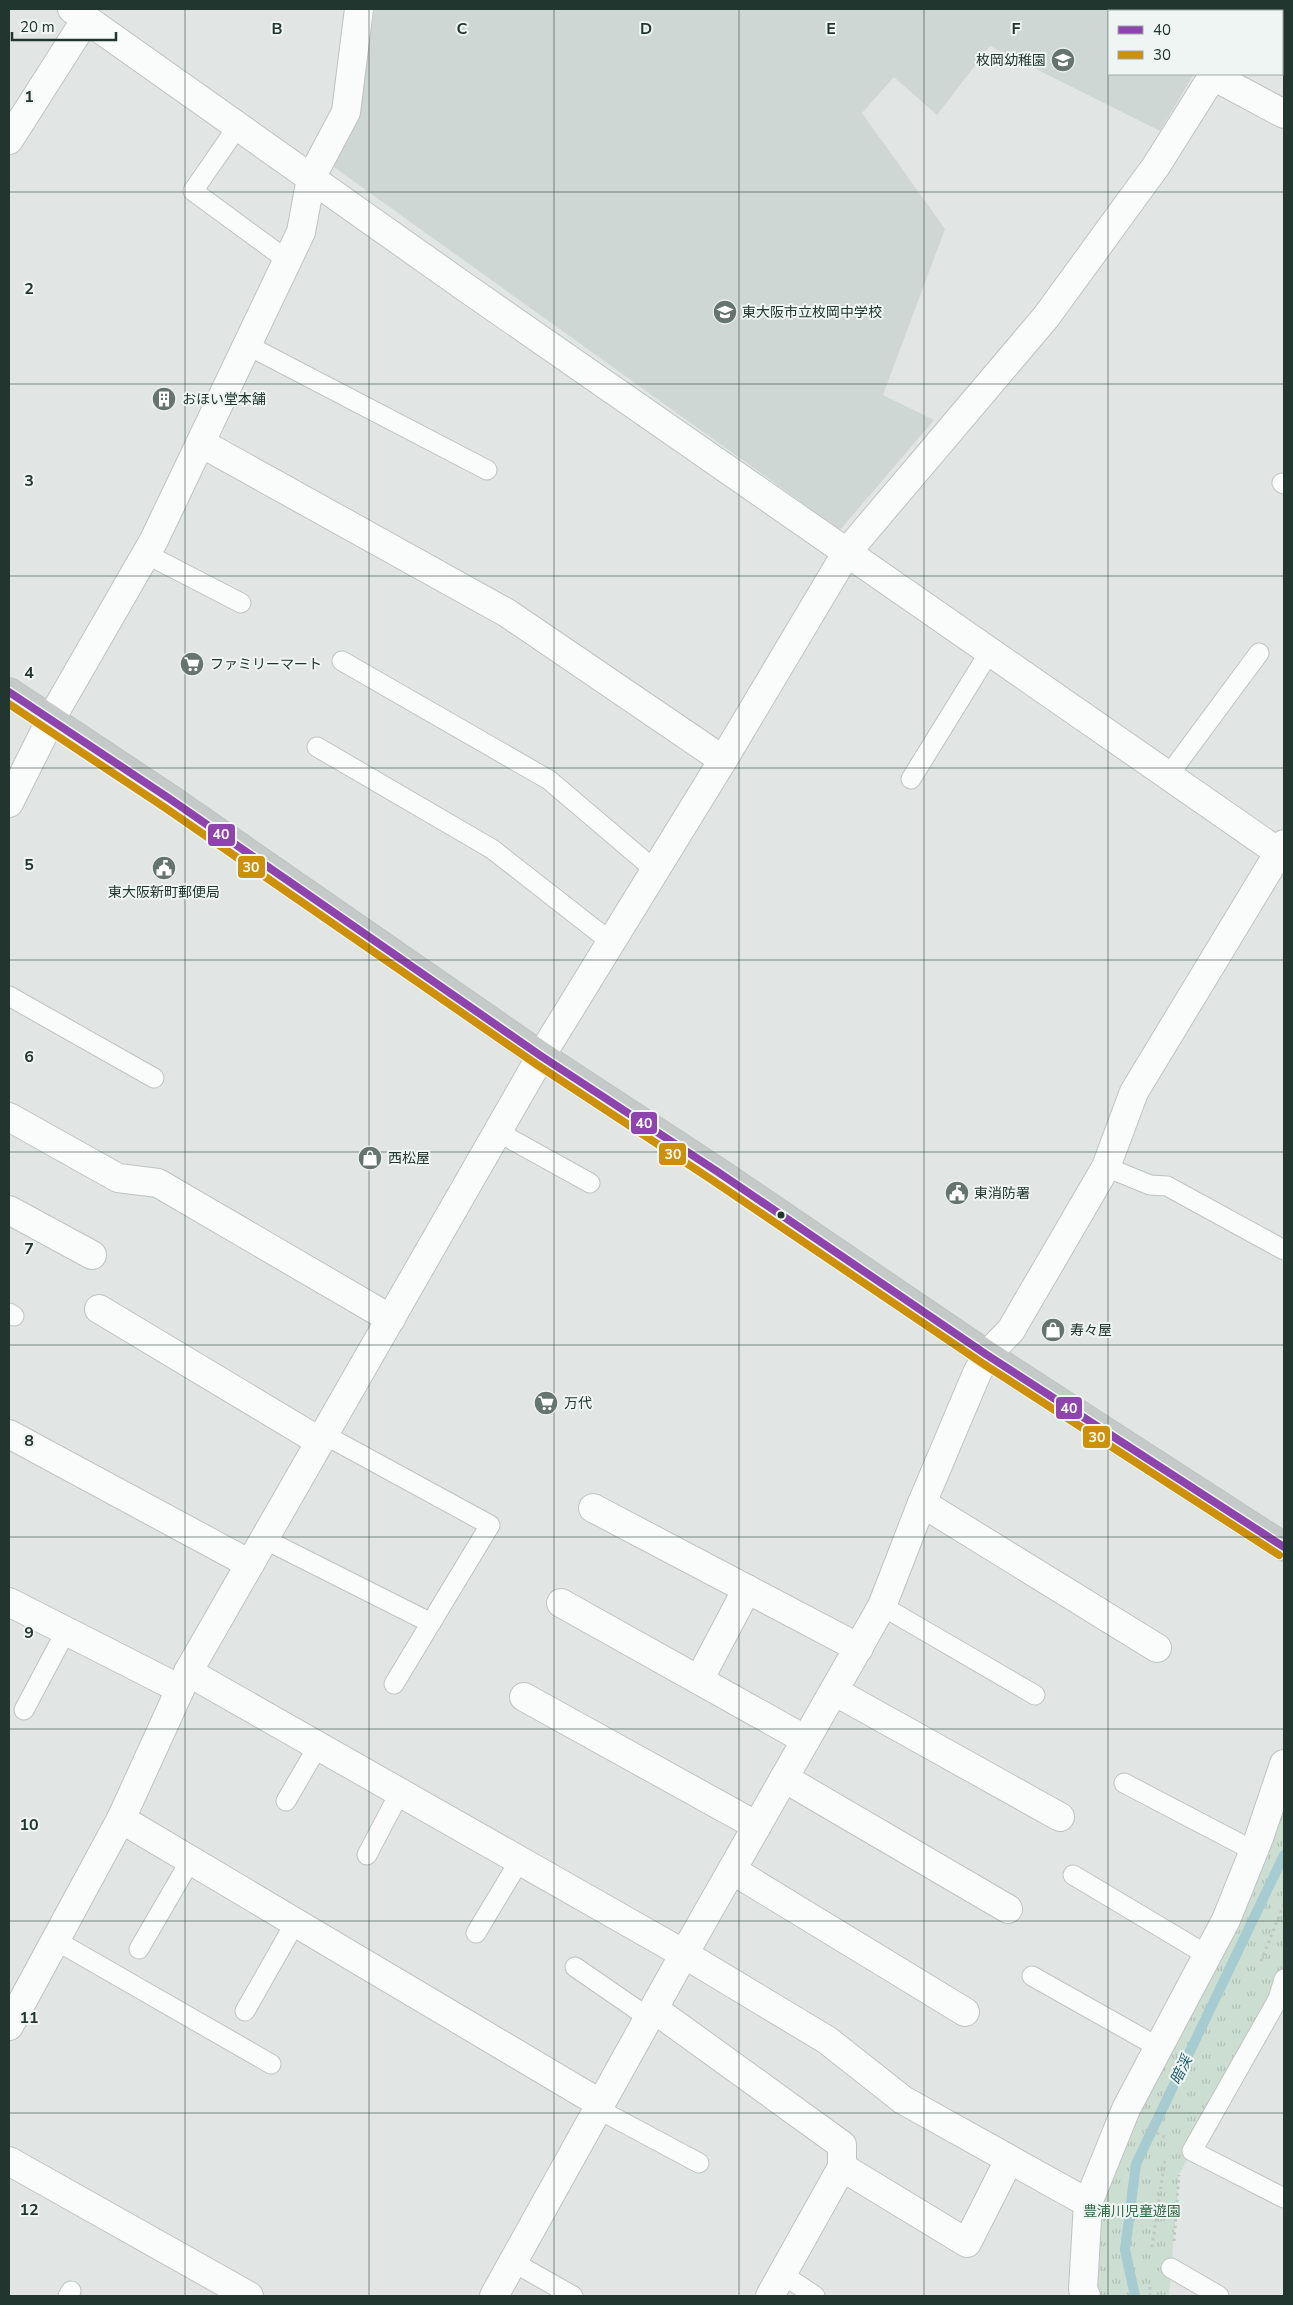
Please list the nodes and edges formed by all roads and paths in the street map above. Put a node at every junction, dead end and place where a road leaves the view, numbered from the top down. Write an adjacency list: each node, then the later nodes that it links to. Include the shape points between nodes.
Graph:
1 (359, 9): 7 (street, via 346,112)
2 (87, 15): 5 (street); 6 (street)
3 (1213, 75): 4 (street); 12 (street, via 1156,166 1046,318)
4 (1284, 114)
5 (238, 126): 7 (street); 8 (lane, via 193,191)
6 (9, 140)
7 (311, 178): 8 (street, via 301,232); 12 (street)
8 (287, 260): 9 (street)
9 (247, 346): 10 (street); 11 (lane)
10 (201, 443): 13 (street); 21 (street, via 507,612)
11 (487, 470)
12 (847, 552): 15 (street); 21 (street)
13 (146, 554): 14 (lane); 19 (street)
14 (242, 603)
15 (990, 652): 22 (street); 23 (lane)
16 (1259, 652): 22 (lane)
17 (342, 661): 26 (lane, via 549,780)
18 (9, 692): 19 (highway)
19 (51, 719): 24 (street); 29 (highway)
20 (317, 748): 27 (lane, via 492,849)
21 (723, 760): 26 (street)
22 (1168, 776): 25 (street)
23 (912, 779)
24 (9, 803)
25 (1283, 851): 33 (street, via 1134,1092)
26 (655, 870): 27 (street)
27 (611, 942): 29 (street)
28 (9, 996): 30 (lane)
29 (541, 1056): 32 (street); 40 (highway)
30 (154, 1078)
31 (9, 1117): 39 (street, via 118,1178 158,1183)
32 (498, 1132): 34 (lane); 39 (street)
33 (1106, 1167): 36 (lane, via 1150,1185 1167,1186); 40 (street, via 1012,1330)
34 (590, 1184)
35 (9, 1210): 37 (street)
36 (1284, 1250)
37 (92, 1256)
38 (99, 1309): 42 (street)
39 (391, 1319): 42 (street)
40 (987, 1355): 43 (street); 46 (highway)
41 (9, 1434): 47 (street)
42 (321, 1437): 45 (street); 52 (lane, via 490,1524)
43 (922, 1503): 51 (street); 55 (street)
44 (593, 1508): 48 (street)
45 (264, 1539): 47 (street); 52 (lane)
46 (1284, 1547)
47 (250, 1564): 57 (street)
48 (747, 1589): 54 (street); 56 (street)
49 (9, 1602): 53 (street)
50 (561, 1603): 56 (street)
51 (882, 1606): 54 (street); 60 (lane)
52 (431, 1623): 58 (lane)
53 (66, 1631): 57 (street); 62 (lane)
54 (858, 1648): 59 (street)
55 (1157, 1648)
56 (699, 1680): 63 (street)
57 (184, 1681): 64 (street); 71 (street)
58 (394, 1684)
59 (834, 1691): 63 (street); 70 (street)
60 (1035, 1695)
61 (524, 1697): 72 (street)
62 (24, 1710)
63 (806, 1740): 66 (street)
64 (318, 1746): 68 (street); 69 (lane)
65 (1284, 1764): 73 (street)
66 (784, 1778): 72 (street); 80 (street)
67 (1124, 1783): 73 (lane)
68 (400, 1792): 74 (lane); 76 (street)
69 (286, 1801)
70 (1060, 1817)
71 (121, 1819): 75 (street); 83 (street)
72 (757, 1826): 77 (street)
73 (1254, 1851): 86 (street, via 1226,1920)
74 (367, 1854)
75 (190, 1860): 81 (street); 84 (lane)
76 (520, 1860): 82 (lane); 85 (street)
77 (732, 1870): 85 (street); 92 (street)
78 (1073, 1875): 86 (lane)
79 (1284, 1904): 88 (path)
80 (1008, 1909)
81 (295, 1923): 91 (lane); 97 (street)
82 (476, 1933)
83 (55, 1940): 94 (street); 96 (lane)
84 (139, 1949)
85 (684, 1954): 93 (street); 103 (street, via 826,2040 903,2100)
86 (1207, 1955): 95 (street)
87 (576, 1967): 93 (lane)
88 (1258, 1968)
89 (1032, 1976): 95 (lane)
90 (1284, 1979): 100 (lane, via 1278,1999)
91 (245, 2011)
92 (965, 2012)
93 (651, 2013): 97 (street); 105 (street, via 842,2145)
94 (9, 2026)
95 (1158, 2047): 107 (street, via 1126,2108)
96 (271, 2064)
97 (600, 2106): 104 (lane); 109 (street)
98 (1173, 2130): 99 (path)
99 (1167, 2149)
100 (1192, 2151): 106 (lane); 110 (path, via 1179,2175)
101 (1165, 2158): 108 (path)
102 (9, 2160): 112 (street)
103 (1009, 2160): 105 (street, via 967,2243); 107 (street)
104 (699, 2163)
105 (842, 2167): 111 (street)
106 (1284, 2198)
107 (1088, 2202): 116 (street, via 1083,2289)
108 (1151, 2256)
109 (513, 2262): 113 (street); 114 (lane)
110 (1171, 2268): 117 (lane)
111 (776, 2285): 115 (lane)
112 (249, 2296)
113 (494, 2296)
114 (572, 2296)
115 (815, 2296)
116 (1086, 2296)
117 (1219, 2296)

